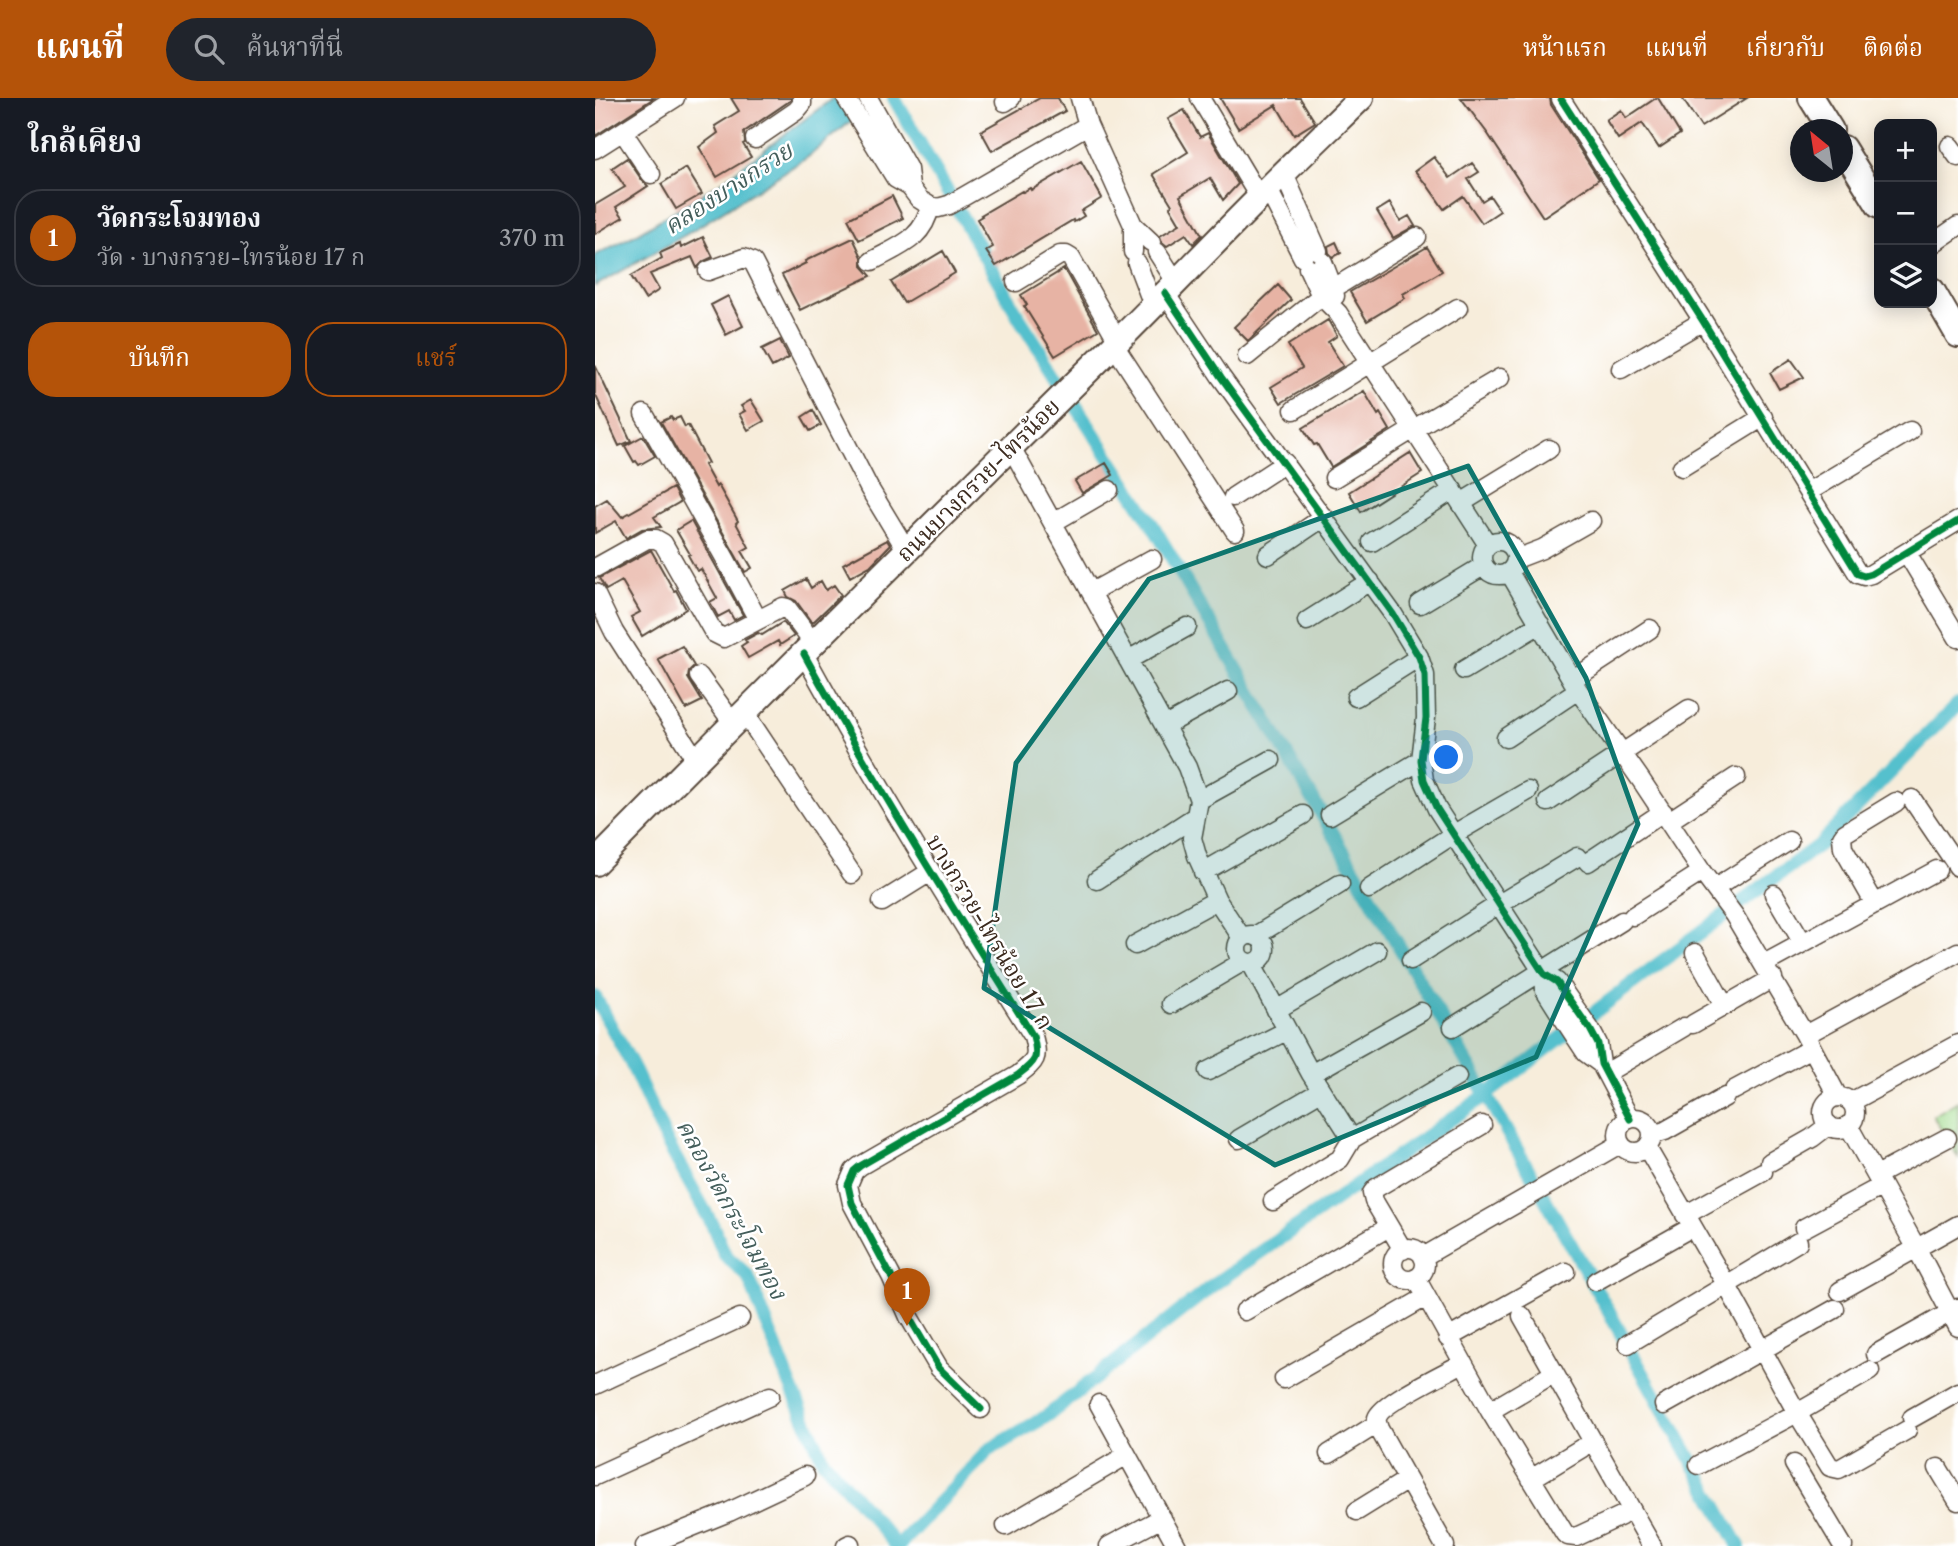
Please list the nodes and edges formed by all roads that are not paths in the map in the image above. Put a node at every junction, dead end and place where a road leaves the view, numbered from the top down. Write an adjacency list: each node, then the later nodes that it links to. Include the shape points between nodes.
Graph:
1 (675, 98): 12 (street)
2 (801, 98): 13 (street, via 796,111)
3 (846, 98): 17 (street, via 888,167)
4 (1080, 98): 11 (street)
5 (1200, 98): 18 (street)
6 (1360, 98): 18 (main road, ถนนบางกรวย-ไทรน้อย)
7 (1811, 98): 10 (main road)
8 (1561, 99): 32 (street)
9 (871, 103): 17 (street, via 908,169)
10 (1824, 119)
11 (1088, 125): 20 (street, via 954,202); 21 (street)
12 (623, 132): 14 (street); 16 (street)
13 (755, 139)
14 (595, 149)
15 (1853, 164): 19 (main road)
16 (650, 174)
17 (910, 187): 20 (street)
18 (1271, 187): 28 (street); 29 (main road, ถนนบางกรวย-ไทรน้อย)
19 (1874, 198)
20 (930, 206): 25 (street, via 921,230)
21 (1133, 225): 29 (street, via 1154,247); 29 (street, via 1135,257)
22 (1958, 226): 24 (street)
23 (1416, 237): 28 (street)
24 (1937, 241)
25 (872, 261)
26 (708, 271): 60 (street, via 744,258 753,262 869,488)
27 (1016, 282): 34 (street, via 1060,255 1071,258)
28 (1327, 292): 35 (street); 36 (street)
29 (1165, 293): 34 (main road, ถนนบางกรวย-ไทรน้อย); 46 (street)
30 (1937, 299): 33 (main road)
31 (1458, 308): 36 (street)
32 (1703, 321): 37 (street); 41 (street)
33 (1958, 335)
34 (1116, 343): 44 (main road, ถนนบางกรวย-ไทรน้อย); 57 (street)
35 (1247, 356)
36 (1368, 363): 39 (street); 42 (street)
37 (1621, 369)
38 (1500, 378): 42 (street)
39 (1294, 410)
40 (644, 414): 71 (street)
41 (1763, 417): 47 (street); 50 (street)
42 (1412, 430): 48 (street); 52 (street)
43 (1910, 431): 50 (street)
44 (1011, 447): 56 (street); 60 (main road, ถนนบางกรวย-ไทรน้อย)
45 (1549, 449): 52 (street)
46 (1285, 463): 51 (street); 53 (street)
47 (1682, 467)
48 (1334, 478)
49 (1109, 490): 56 (street)
50 (1808, 492): 61 (street, via 1858,574 1871,574)
51 (1233, 497)
52 (1457, 497): 58 (street); 59 (street)
53 (1324, 517): 62 (street); 67 (street)
54 (1591, 521): 64 (street)
55 (1958, 521): 61 (street)
56 (1054, 522): 68 (street)
57 (1235, 531)
58 (1372, 542)
59 (1487, 545): 64 (street, via 1495,541 1510,545 1515,551); 65 (street)
60 (907, 551): 77 (main road, ถนนบางกรวย-ไทรน้อย)
61 (1907, 554): 76 (street)
62 (1268, 555)
63 (1151, 559): 68 (street)
64 (1513, 565): 65 (street, via 1502,575); 73 (street)
65 (1483, 566): 70 (street)
66 (595, 568): 71 (street, บางกรวย-ไทรน้อย 17 ก, via 647,539 659,540 714,633 724,638)
67 (1370, 581): 72 (street); 78 (street)
68 (1092, 592): 79 (street)
69 (595, 593): 90 (street, via 614,632)
70 (1420, 604)
71 (758, 620): 77 (street, บางกรวย-ไทรน้อย 17 ก, via 787,608)
72 (1307, 621)
73 (1540, 624): 80 (street); 82 (street)
74 (1187, 627): 79 (street)
75 (1650, 629): 82 (street)
76 (1958, 638)
77 (809, 649): 86 (main road, ถนนบางกรวย-ไทรน้อย); 105 (street, บางกรวย-ไทรน้อย 17 ก)
78 (1419, 657): 84 (street); 92 (street, via 1427,699)
79 (1128, 660): 87 (street)
80 (1464, 670)
81 (699, 676): 86 (street)
82 (1575, 685): 88 (street); 89 (street)
83 (1228, 691): 87 (street)
84 (1356, 697)
85 (1689, 709): 89 (street)
86 (739, 717): 90 (main road, ถนนบางกรวย-ไทรน้อย); 108 (street)
87 (1165, 726): 96 (street, via 1187,767)
88 (1506, 738)
89 (1622, 753): 95 (street); 99 (street)
90 (696, 760): 102 (main road, ถนนบางกรวย-ไทรน้อย)
91 (1271, 760): 96 (street)
92 (1421, 760): 98 (street); 100 (street, via 1423,780)
93 (1736, 777): 99 (street)
94 (1528, 791): 100 (street)
95 (1549, 802)
96 (1197, 808): 106 (street, via 1192,838); 109 (street)
97 (1303, 815): 106 (street)
98 (1330, 815)
99 (1666, 816): 107 (street); 116 (street)
100 (1454, 834): 111 (street); 116 (street)
101 (1789, 841): 115 (street)
102 (595, 863)
103 (1958, 867): 117 (street, via 1904,800 1842,837 1843,848)
104 (1937, 870): 117 (street)
105 (930, 872): 114 (street); 181 (street, บางกรวย-ไทรน้อย 17 ก, via 1034,1036 1034,1063 860,1166 848,1185 852,1203 939,1368)
106 (1203, 872): 113 (street)
107 (1702, 872): 115 (street); 127 (street)
108 (852, 874)
109 (1097, 880)
110 (1340, 884): 118 (street)
111 (1369, 889)
112 (1774, 894): 119 (street)
113 (1217, 900): 118 (street); 120 (street)
114 (882, 902)
115 (1725, 902): 126 (street)
116 (1499, 904): 124 (street); 127 (street)
117 (1875, 904): 119 (street)
118 (1248, 937): 125 (street, via 1237,950)
119 (1803, 943): 126 (street)
120 (1135, 945)
121 (1377, 951): 130 (street)
122 (1958, 952): 134 (street)
123 (1695, 953): 129 (street)
124 (1411, 960)
125 (1247, 962): 128 (street); 130 (street)
126 (1768, 971): 129 (street); 134 (street)
127 (1543, 972): 132 (street); 136 (street, via 1545,990 1563,1005 1583,1035 1598,1044)
128 (1171, 1004)
129 (1724, 1005): 136 (street)
130 (1276, 1010): 133 (street)
131 (1421, 1012): 138 (street)
132 (1453, 1027)
133 (1286, 1031): 137 (street); 138 (street)
134 (1809, 1042): 141 (street); 149 (street)
135 (1958, 1044): 141 (street)
136 (1603, 1068): 142 (street)
137 (1208, 1071)
138 (1311, 1074): 140 (street)
139 (1457, 1077): 148 (street)
140 (1321, 1091): 147 (street); 148 (street)
141 (1844, 1100): 144 (street, via 1832,1098 1825,1105 1823,1116); 145 (street, via 1853,1107 1854,1117)
142 (1630, 1119): 149 (street, via 1645,1121 1651,1129); 150 (street, via 1619,1129)
143 (1482, 1125): 155 (street, via 1376,1188 1372,1196)
144 (1829, 1125): 145 (street); 153 (street)
145 (1848, 1125): 151 (street)
146 (1947, 1138): 151 (street)
147 (1239, 1139)
148 (1352, 1139): 152 (street, via 1340,1159)
149 (1649, 1141): 150 (street, via 1642,1151 1632,1153); 153 (street)
150 (1620, 1144): 158 (street)
151 (1879, 1181): 156 (street); 162 (street)
152 (1273, 1201)
153 (1689, 1221): 161 (street); 162 (street)
154 (1958, 1225): 156 (street)
155 (1389, 1227): 157 (street); 166 (street)
156 (1917, 1249): 163 (street); 168 (street)
157 (1403, 1250): 158 (street, via 1415,1249); 160 (street, via 1395,1258 1395,1270 1404,1279)
158 (1423, 1257): 160 (street, via 1424,1269)
159 (1566, 1272): 170 (street)
160 (1416, 1278): 164 (street)
161 (1596, 1281)
162 (1725, 1284): 171 (street); 172 (street)
163 (1840, 1291)
164 (1426, 1297): 170 (street); 175 (street)
165 (1835, 1309): 172 (street)
166 (1245, 1311)
167 (1522, 1316): 204 (street)
168 (1955, 1316): 183 (street)
169 (740, 1318): 176 (street)
170 (1448, 1338): 173 (street)
171 (1628, 1344)
172 (1762, 1349): 180 (street); 183 (street)
173 (1463, 1363): 182 (street); 184 (street, via 1389,1404 1378,1415)
174 (1546, 1378): 182 (street)
175 (1283, 1379)
176 (595, 1385)
177 (1958, 1392): 183 (street, via 1837,1469 1827,1464)
178 (770, 1396): 191 (street)
179 (1100, 1404): 187 (street)
180 (1664, 1405)
181 (981, 1409)
182 (1490, 1411): 193 (street)
183 (1797, 1413): 189 (street)
184 (1377, 1424): 186 (street); 194 (street)
185 (1582, 1448): 193 (street)
186 (1329, 1454)
187 (1127, 1455): 198 (street); 199 (street)
188 (1794, 1464): 205 (street)
189 (1699, 1465)
190 (1938, 1468): 195 (street)
191 (595, 1476)
192 (805, 1476): 201 (street)
193 (1531, 1479): 197 (street, via 1568,1536 1576,1537)
194 (1408, 1480): 196 (street); 200 (street)
195 (1958, 1501)
196 (1357, 1511)
197 (1621, 1516)
198 (1162, 1518): 202 (street); 203 (street)
199 (1006, 1526)
200 (1439, 1544)
201 (645, 1546)
202 (1109, 1546)
203 (1177, 1546)
204 (1652, 1546)
205 (1843, 1546)

